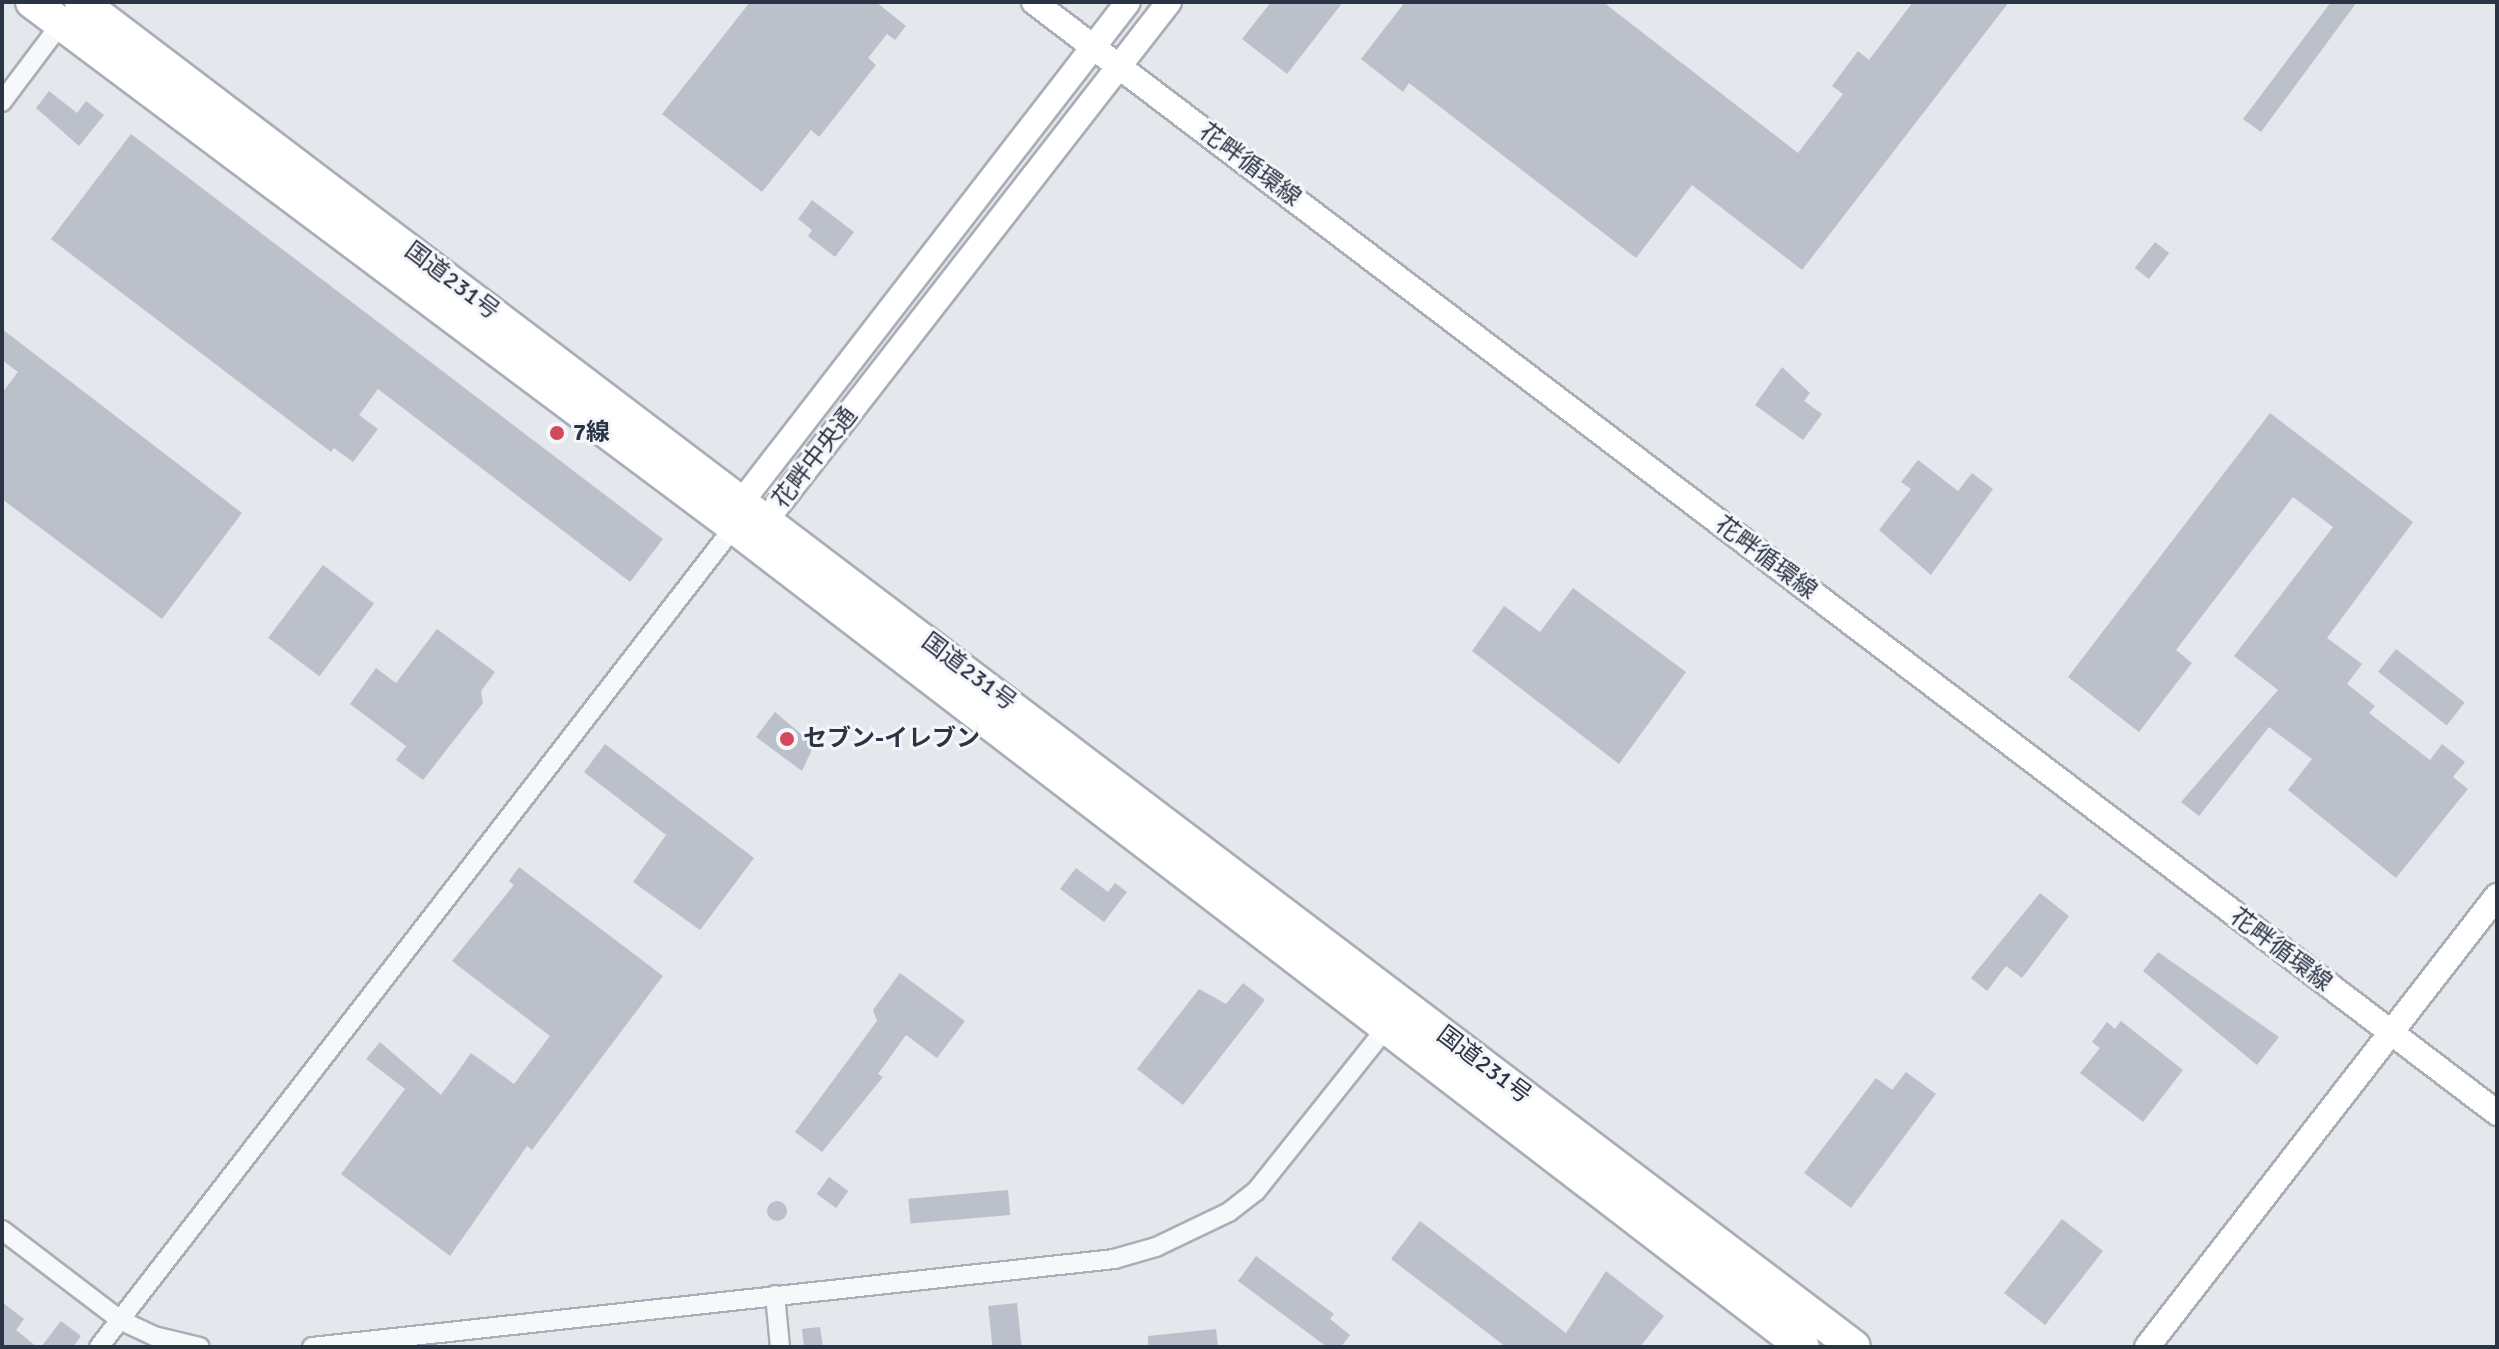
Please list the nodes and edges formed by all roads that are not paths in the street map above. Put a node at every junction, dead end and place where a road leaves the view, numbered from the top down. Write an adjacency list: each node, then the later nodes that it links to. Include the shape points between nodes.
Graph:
1 (32, 2): 5 (highway, 国道231号)
2 (1034, 2): 6 (street, 花畔循環線)
3 (1128, 2): 6 (street, 花畔中央通)
4 (1169, 2): 7 (street, 花畔中央通)
5 (73, 9): 8 (street); 9 (highway, 国道231号)
6 (1094, 47): 7 (street, 花畔循環線); 9 (street, 花畔中央通)
7 (1120, 67): 9 (street, 花畔中央通); 12 (street, 花畔循環線)
8 (2, 102)
9 (748, 515): 11 (highway, 国道231号); 16 (street)
10 (2497, 896): 12 (street)
11 (1396, 1016): 15 (street, via 1256,1191 1195,1231 1114,1259); 21 (highway, 国道231号); 22 (highway, 国道231号)
12 (2391, 1034): 13 (street, 花畔循環線); 23 (street)
13 (2497, 1113)
14 (2, 1230): 16 (street)
15 (775, 1295): 19 (street); 20 (street)
16 (120, 1320): 17 (street); 18 (street, via 154,1336)
17 (99, 1347)
18 (200, 1347)
19 (312, 1347)
20 (780, 1347)
21 (1803, 1347)
22 (1854, 1347)
23 (2147, 1347)

